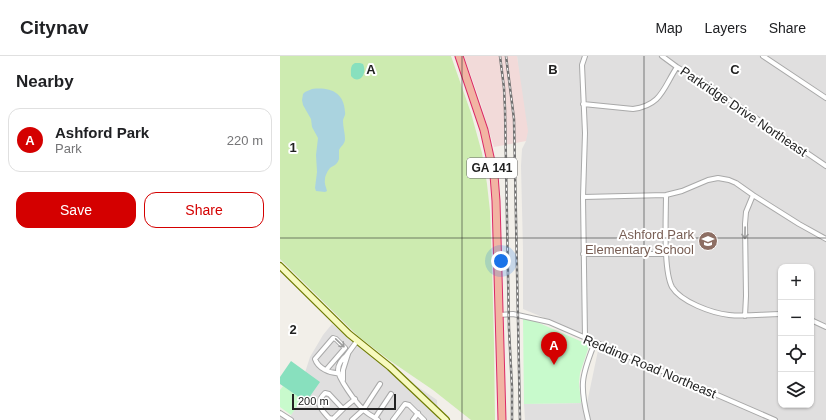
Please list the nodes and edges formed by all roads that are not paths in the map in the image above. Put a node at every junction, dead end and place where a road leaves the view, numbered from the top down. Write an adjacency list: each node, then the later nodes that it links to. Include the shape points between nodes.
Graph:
1 (459, 56): 17 (highway, GA 141, via 484,130 494,175)
2 (585, 56): 7 (street, via 582,65)
3 (662, 56): 5 (street, Parkridge Drive Northeast)
4 (763, 56): 6 (street)
5 (677, 67): 7 (street, via 661,94 648,105 633,109); 8 (street, Parkridge Drive Northeast)
6 (826, 98)
7 (583, 104): 11 (street)
8 (826, 166)
9 (666, 195): 10 (street, via 718,178 736,183); 11 (street); 14 (street)
10 (753, 195): 12 (street); 18 (street, one-way to 18, via 746,212 745,224)
11 (583, 197): 13 (street)
12 (826, 239)
13 (583, 254): 14 (street); 21 (street)
14 (666, 254): 18 (street, via 672,286 684,299 705,309)
15 (280, 266): 22 (main road)
16 (778, 314): 18 (street)
17 (499, 315): 21 (street, Redding Road Northeast, via 514,314 549,322); 42 (highway, GA 141)
18 (745, 316)
19 (814, 321): 20 (street)
20 (826, 327)
21 (585, 338): 23 (street, Redding Road Northeast)
22 (357, 341): 24 (street); 41 (main road, via 390,367)
23 (595, 342): 43 (street, via 583,383); 44 (street, Redding Road Northeast)
24 (348, 354): 26 (street, via 340,362); 27 (street, via 341,366 340,374)
25 (326, 370): 25 (street, one-way to 25, via 316,363 315,359 333,338 345,348); 26 (street, via 333,374)
26 (339, 373): 27 (street)
27 (343, 380): 30 (street)
28 (380, 384): 32 (street)
29 (391, 394): 35 (street)
30 (355, 399): 31 (street); 32 (street)
31 (343, 409): 31 (street, via 333,419 329,418 320,407 321,397 325,393 329,394)
32 (363, 410): 35 (street); 37 (street)
33 (280, 413): 36 (street)
34 (418, 413): 38 (street, via 405,404); 39 (street); 40 (street)
35 (377, 419)
36 (291, 420)
37 (352, 420)
38 (393, 420)
39 (412, 420)
40 (424, 420)
41 (446, 420)
42 (502, 420)
43 (588, 420)
44 (775, 420)

